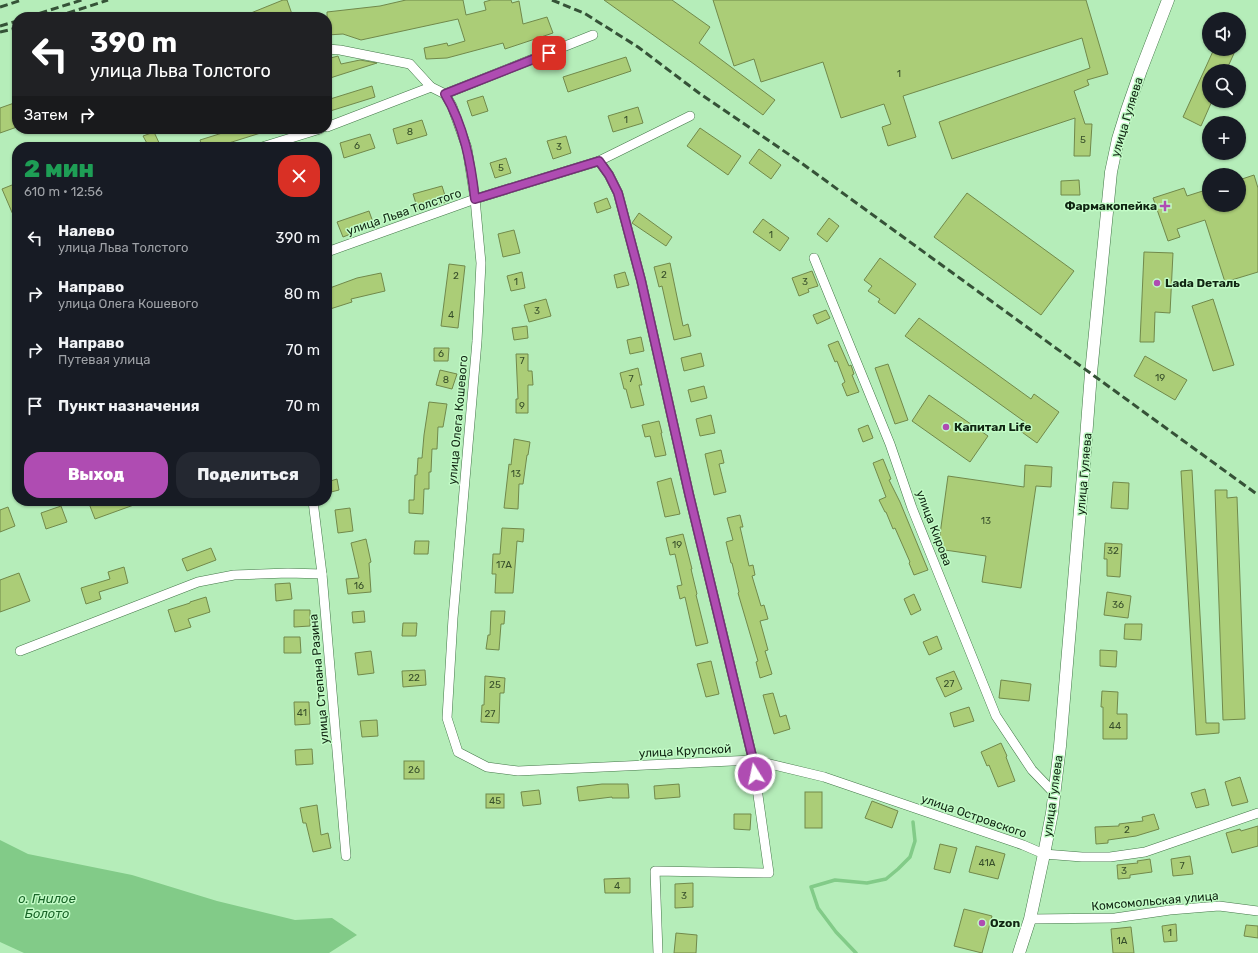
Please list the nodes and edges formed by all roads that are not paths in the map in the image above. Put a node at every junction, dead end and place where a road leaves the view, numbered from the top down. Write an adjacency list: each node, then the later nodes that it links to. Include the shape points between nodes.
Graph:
1 (1168, 0): 19 (main road, улица Гуляева, via 1118,139 1111,172 1091,373 1067,675)
2 (593, 35): 5 (street)
3 (332, 49): 4 (street, via 410,64)
4 (431, 87): 5 (street); 7 (street)
5 (445, 94): 11 (street, улица Олега Кошевого, via 467,148)
6 (690, 116): 10 (street, улица Льва Толстого)
7 (332, 125)
8 (304, 134): 9 (street)
9 (278, 142)
10 (599, 161): 11 (street, улица Льва Толстого); 18 (street, улица Крупской, via 618,193 641,280 687,486)
11 (475, 199): 12 (street, улица Льва Толстого); 17 (street, улица Олега Кошевого, via 481,263 477,341 447,718)
12 (332, 250)
13 (814, 258): 19 (street, улица Кирова, via 996,716 1032,770)
14 (314, 506): 15 (street, улица Степана Разина)
15 (322, 574): 16 (street, via 234,575 198,582); 22 (street, улица Степана Разина)
16 (20, 651)
17 (458, 752): 18 (street, улица Крупской, via 487,767 518,771)
18 (753, 760): 21 (street, улица Островского, via 824,777); 25 (street, via 769,873 655,871)
19 (1054, 793): 21 (main road, улица Гуляева)
20 (1258, 813): 21 (street, улица Островского, via 1145,852 1103,857)
21 (1044, 854): 24 (main road, улица Гуляева)
22 (346, 856)
23 (1258, 911): 24 (street, Комсомольская улица, via 1219,906 1115,918)
24 (1030, 919): 26 (main road, улица Гуляева)
25 (658, 953)
26 (1019, 953)

